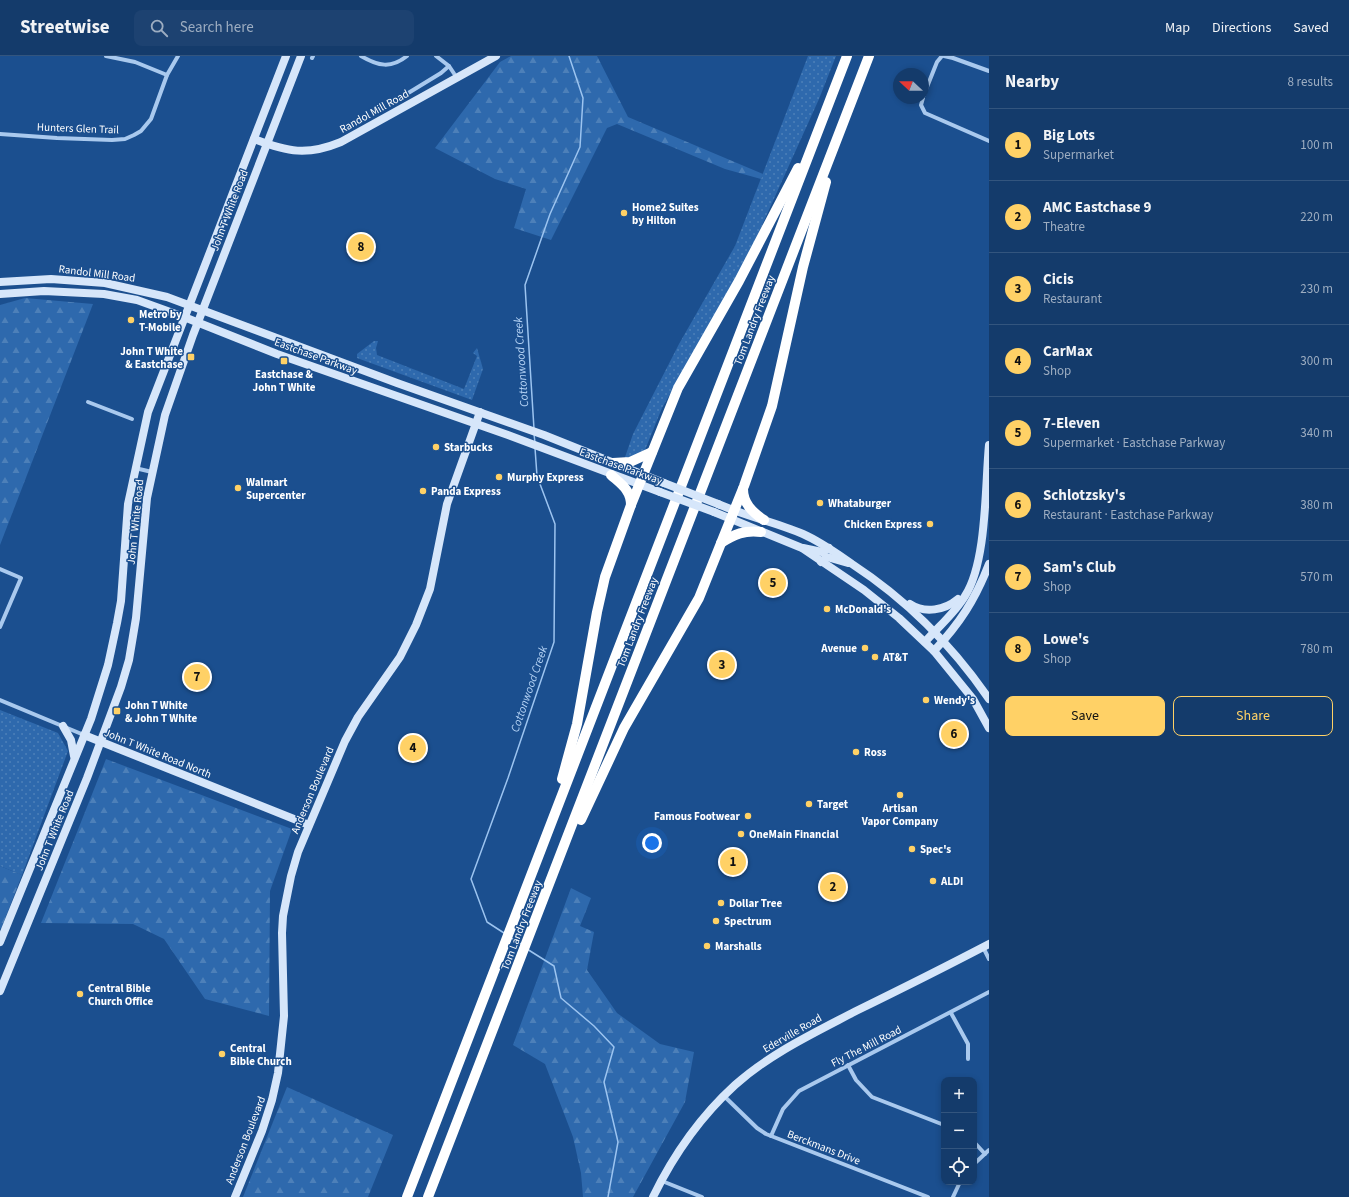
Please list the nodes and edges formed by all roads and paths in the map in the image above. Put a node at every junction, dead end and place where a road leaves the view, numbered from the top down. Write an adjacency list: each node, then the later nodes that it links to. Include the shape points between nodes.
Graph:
1 (106, 56): 14 (street, via 135,62)
2 (178, 56): 14 (street, Hunters Glen Trail)
3 (286, 56): 22 (main road, John T White Road)
4 (301, 56): 24 (main road, John T White Road)
5 (361, 56): 6 (street, via 388,66)
6 (407, 56)
7 (436, 56): 12 (street)
8 (496, 56): 15 (main road, Randol Mill Road)
9 (847, 56): 19 (highway, Tom Landry Freeway)
10 (869, 56): 20 (highway, Tom Landry Freeway)
11 (943, 56): 13 (street); 16 (street, via 937,62)
12 (449, 66): 15 (street); 17 (street)
13 (989, 71)
14 (167, 74): 21 (street, Hunters Glen Trail, via 151,119 141,131 125,139)
15 (457, 78): 24 (main road, Randol Mill Road, via 326,148 303,152)
16 (929, 82)
17 (405, 95)
18 (921, 104): 23 (street, via 925,113)
19 (821, 123): 38 (highway, via 739,281 678,388); 71 (highway, Tom Landry Freeway)
20 (840, 132): 44 (highway, via 803,268 772,406); 72 (highway, Tom Landry Freeway)
21 (0, 134)
22 (254, 139): 24 (main road, Randol Mill Road); 27 (main road, John T White Road)
23 (989, 141)
24 (267, 144): 28 (main road, John T White Road)
25 (0, 282): 27 (main road, Randol Mill Road, via 50,279 105,283 142,290)
26 (0, 294): 29 (main road, Randol Mill Road, via 44,291 104,294 137,300)
27 (189, 305): 28 (main road, Eastchase Parkway); 29 (main road, John T White Road)
28 (203, 310): 30 (main road, John T White Road); 31 (main road, Eastchase Parkway)
29 (184, 317): 30 (main road, Eastchase Parkway); 40 (main road, John T White Road, via 148,412)
30 (198, 322): 32 (main road, Eastchase Parkway); 41 (main road, John T White Road, via 165,415)
31 (346, 364): 32 (main road); 34 (main road, Eastchase Parkway)
32 (341, 377): 36 (main road, Eastchase Parkway)
33 (88, 402): 35 (street)
34 (480, 412): 36 (main road, Anderson Boulevard); 39 (main road, Eastchase Parkway)
35 (132, 419)
36 (476, 424): 42 (main road, Eastchase Parkway); 70 (main road, Anderson Boulevard, via 444,515 430,589 416,625 400,657 358,717 345,741)
37 (989, 445): 56 (main road, via 978,558)
38 (652, 452): 39 (highway, via 630,462); 43 (highway)
39 (613, 463): 43 (main road, Eastchase Parkway)
40 (135, 468): 41 (street); 67 (main road, John T White Road, via 128,504 117,623 103,685)
41 (152, 472): 68 (main road, John T White Road, via 129,660)
42 (611, 474): 43 (main road, Eastchase Parkway); 45 (highway, via 631,496)
43 (641, 479): 45 (highway); 46 (main road, Eastchase Parkway, bridge, via 660,492 714,512); 46 (main road, Eastchase Parkway, bridge, via 664,483 718,504)
44 (743, 488): 46 (highway); 47 (highway, via 746,503)
45 (631, 505): 71 (highway, via 605,577 577,724)
46 (732, 515): 47 (main road, Eastchase Parkway); 48 (main road, Eastchase Parkway); 49 (highway)
47 (764, 520): 51 (main road, Eastchase Parkway, via 803,534)
48 (761, 532): 49 (highway, via 740,532); 50 (main road, Eastchase Parkway)
49 (721, 543): 72 (highway, via 699,598 624,728 545,907)
50 (802, 548): 51 (main road, via 822,552); 52 (main road, Eastchase Parkway)
51 (829, 548): 53 (main road, Eastchase Parkway)
52 (821, 562): 53 (main road, via 827,558); 61 (main road, Eastchase Parkway, via 864,590)
53 (851, 563): 57 (main road, Eastchase Parkway)
54 (989, 564): 60 (main road, via 975,599)
55 (0, 569): 58 (street, via 21,578)
56 (968, 591): 57 (main road, via 950,606 932,610 914,607); 59 (main road, via 945,622)
57 (898, 598): 59 (main road, Eastchase Parkway)
58 (0, 627)
59 (934, 632): 60 (main road, Eastchase Parkway); 61 (main road)
60 (944, 640): 62 (main road); 63 (main road, Eastchase Parkway)
61 (925, 642): 62 (main road, Eastchase Parkway)
62 (934, 651): 66 (main road, Eastchase Parkway, via 973,699)
63 (989, 699)
64 (0, 700): 65 (street, John T White Road North)
65 (63, 726): 67 (street, John T White Road North); 69 (main road, via 74,748)
66 (989, 728)
67 (84, 735): 68 (main road, John T White Road North); 69 (main road, John T White Road)
68 (101, 742): 70 (main road, John T White Road North); 76 (main road, John T White Road)
69 (74, 760): 73 (main road, John T White Road)
70 (309, 825): 90 (main road, Anderson Boulevard, via 291,876 283,916 284,1016 275,1084 262,1131)
71 (547, 832): 91 (highway, Tom Landry Freeway)
72 (537, 918): 92 (highway, Tom Landry Freeway)
73 (0, 942)
74 (986, 946): 75 (street); 81 (main road, Ederville Road, via 794,1042 762,1064)
75 (989, 959)
76 (0, 991)
77 (989, 992): 78 (street, Fly The Mill Road)
78 (951, 1013): 79 (street, via 968,1044); 80 (street, Fly The Mill Road)
79 (968, 1059)
80 (848, 1065): 82 (street, via 856,1080 872,1097); 83 (street, Fly The Mill Road, via 793,1096 783,1109)
81 (724, 1096): 83 (street, Berckmans Drive, via 757,1128); 88 (main road, Ederville Road, via 697,1126)
82 (941, 1124)
83 (771, 1136): 95 (street, Berckmans Drive)
84 (977, 1145): 86 (street)
85 (989, 1150): 86 (street)
86 (985, 1154): 87 (street)
87 (977, 1161)
88 (662, 1181): 93 (main road, Ederville Road); 94 (street)
89 (959, 1185): 96 (street)
90 (235, 1197)
91 (407, 1197)
92 (428, 1197)
93 (653, 1197)
94 (702, 1197)
95 (928, 1197)
96 (953, 1197)

